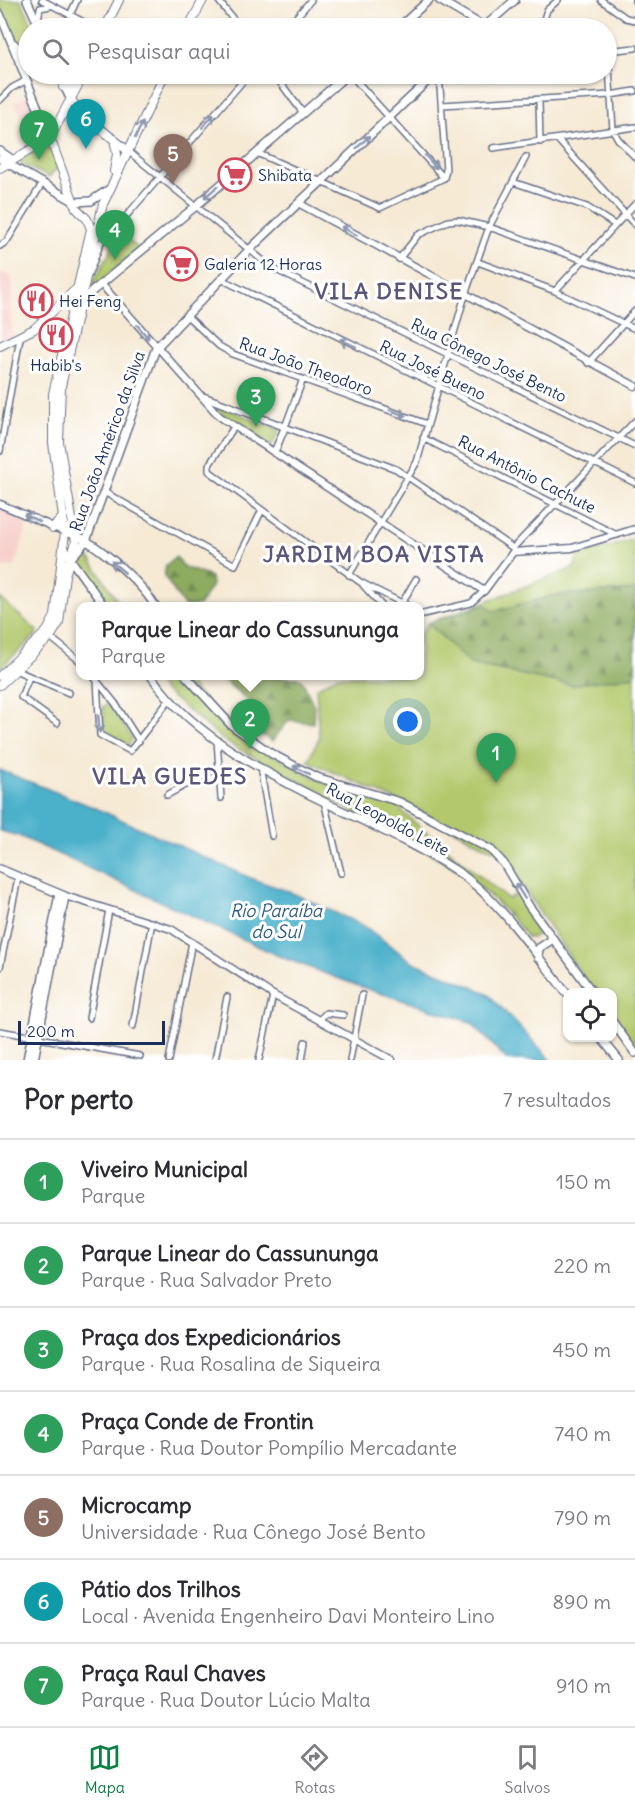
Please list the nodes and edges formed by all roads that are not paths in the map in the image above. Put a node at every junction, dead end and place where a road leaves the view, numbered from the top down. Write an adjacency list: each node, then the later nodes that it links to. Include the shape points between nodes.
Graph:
1 (27, 0): 16 (main road)
2 (42, 0): 13 (street)
3 (76, 0): 15 (street)
4 (119, 0): 19 (main road)
5 (202, 0): 20 (main road)
6 (218, 0): 21 (street)
7 (311, 0): 22 (street)
8 (429, 0): 23 (main road)
9 (439, 0): 24 (main road)
10 (515, 0): 25 (main road)
11 (558, 0): 26 (street)
12 (601, 0): 27 (street)
13 (52, 6): 15 (street); 17 (street, via 40,8)
14 (0, 14): 28 (main road)
15 (70, 15): 18 (street)
16 (35, 18)
17 (38, 18)
18 (76, 18)
19 (110, 18)
20 (193, 18)
21 (232, 18)
22 (296, 18)
23 (409, 18)
24 (468, 18)
25 (495, 18)
26 (544, 18)
27 (635, 20)
28 (6, 26): 29 (street); 30 (main road)
29 (0, 32)
30 (12, 41): 31 (main road); 34 (main road)
31 (18, 47)
32 (635, 48): 33 (street)
33 (617, 50)
34 (18, 57)
35 (20, 84): 50 (street)
36 (29, 84): 60 (main road)
37 (62, 84): 47 (main road)
38 (160, 84): 66 (main road, one-way to 38)
39 (240, 84): 71 (street, one-way to 39)
40 (281, 84): 55 (street)
41 (337, 84): 55 (main road)
42 (359, 84): 57 (street)
43 (424, 84): 57 (main road, Rua João Américo da Silva)
44 (440, 84): 53 (street)
45 (609, 84): 49 (street)
46 (78, 86): 47 (main road); 51 (main road)
47 (63, 87): 51 (main road)
48 (635, 91): 49 (street)
49 (610, 95): 52 (street); 59 (street)
50 (0, 100)
51 (71, 100): 54 (main road); 56 (main road)
52 (539, 100): 53 (street); 63 (street)
53 (442, 105): 72 (street)
54 (64, 113): 56 (main road); 60 (main road)
55 (303, 113): 67 (main road)
56 (85, 116): 61 (main road)
57 (390, 116): 72 (street, one-way to 72); 75 (main road, Rua João Américo da Silva, one-way to 57)
58 (635, 128): 59 (street)
59 (614, 130): 62 (street); 69 (street)
60 (50, 138): 70 (main road); 78 (main road)
61 (114, 139): 66 (main road); 73 (main road, via 117,154)
62 (557, 139): 63 (street); 82 (street)
63 (540, 141): 64 (street)
64 (493, 148)
65 (0, 151): 70 (main road)
66 (128, 151): 71 (street, Rua Cônego José Bento); 73 (main road)
67 (257, 153): 75 (street); 81 (main road, one-way to 81)
68 (526, 157): 74 (street)
69 (635, 157)
70 (7, 162): 76 (main road)
71 (160, 177): 81 (street, Rua Cônego José Bento); 86 (street)
72 (444, 177): 75 (street, via 381,208)
73 (112, 182): 77 (main road)
74 (513, 182): 83 (street, via 587,207); 85 (street)
75 (321, 183): 79 (main road, Rua João Américo da Silva)
76 (42, 184): 78 (main road); 88 (street)
77 (108, 190): 78 (main road, via 91,201); 87 (main road)
78 (75, 202): 97 (main road, via 91,229)
79 (300, 204): 89 (main road, Rua João Américo da Silva); 90 (street, one-way to 79)
80 (635, 204): 82 (street)
81 (196, 206): 89 (street, Rua Cônego José Bento); 96 (main road)
82 (625, 214): 83 (street); 84 (street)
83 (615, 225): 91 (street)
84 (635, 225)
85 (489, 227): 90 (street, via 448,221 418,235); 91 (street); 92 (street)
86 (115, 230): 87 (street); 95 (street, via 101,242 93,270)
87 (98, 231): 95 (main road)
88 (0, 246)
89 (249, 250): 94 (main road, Rua João Américo da Silva); 111 (street, Rua Cônego José Bento, via 272,268)
90 (399, 258): 99 (street)
91 (583, 261): 93 (street); 98 (street)
92 (477, 262): 98 (street); 99 (street)
93 (635, 278)
94 (221, 279): 103 (main road, Rua João Américo da Silva); 115 (street, Rua José Bueno, one-way to 94)
95 (84, 283): 97 (main road); 100 (main road)
96 (102, 285): 100 (main road); 110 (street, one-way to 110)
97 (76, 288): 101 (main road); 105 (main road)
98 (555, 291): 106 (street)
99 (465, 295): 111 (street); 112 (street)
100 (80, 302): 101 (main road); 139 (main road, via 61,386 59,415 62,464)
101 (72, 307): 104 (main road)
102 (635, 311): 106 (street)
103 (186, 315): 110 (main road, Rua João Américo da Silva); 113 (street, Rua João Theodoro, via 226,351)
104 (69, 318): 105 (main road, via 57,315); 134 (main road, via 52,414)
105 (43, 322): 108 (main road)
106 (623, 323): 107 (street); 112 (street)
107 (635, 329)
108 (20, 338): 109 (main road); 121 (street)
109 (0, 346)
110 (156, 348): 116 (street); 130 (main road, Rua João Américo da Silva)
111 (448, 355): 115 (street); 123 (street, Rua Cônego José Bento)
112 (588, 363): 114 (street)
113 (303, 379): 118 (street, Rua João Theodoro, one-way to 118); 120 (street)
114 (635, 386)
115 (438, 388): 118 (street); 127 (street, Rua José Bueno)
116 (198, 395): 119 (street); 120 (street)
117 (635, 421): 123 (street)
118 (428, 424): 122 (street)
119 (234, 427): 126 (street); 133 (street, via 208,469)
120 (285, 427): 126 (street); 128 (street, via 387,464)
121 (2, 433): 125 (street)
122 (423, 438): 128 (street); 131 (street, Rua Antônio Cachute)
123 (618, 438): 124 (street, Rua Cônego José Bento); 127 (street)
124 (635, 446)
125 (0, 451)
126 (274, 453): 135 (street)
127 (594, 463): 129 (street, Rua José Bueno); 131 (street)
128 (410, 478): 135 (street); 143 (street)
129 (635, 483)
130 (104, 492): 133 (street, via 235,565); 141 (main road, Rua João Américo da Silva)
131 (556, 502): 140 (street, Rua Antônio Cachute); 143 (street)
132 (0, 504): 136 (street, one-way to 132)
133 (262, 510): 145 (street)
134 (64, 516): 136 (main road); 138 (main road)
135 (381, 524): 145 (street); 148 (street)
136 (53, 528): 138 (street)
137 (635, 529): 140 (street)
138 (64, 532): 139 (main road); 142 (main road)
139 (75, 534): 141 (main road); 144 (main road)
140 (617, 535): 143 (street, via 572,548)
141 (86, 541): 144 (main road, Rua João Américo da Silva); 150 (main road, one-way to 141, via 136,582)
142 (64, 546): 144 (main road); 158 (main road, via 52,624)
143 (513, 550): 148 (street)
144 (72, 558): 149 (main road); 155 (main road, via 65,575 59,623)
145 (349, 574): 147 (street)
146 (417, 579): 153 (street)
147 (360, 582): 151 (street); 152 (street)
148 (484, 591): 154 (street, via 471,603)
149 (101, 602)
150 (152, 602)
151 (378, 602)
152 (400, 602)
153 (403, 602)
154 (424, 613)
155 (50, 637): 156 (street); 157 (main road)
156 (76, 657)
157 (15, 670): 159 (street); 164 (main road)
158 (0, 676)
159 (29, 677): 165 (street); 169 (street, via 21,697)
160 (95, 680): 167 (street)
161 (97, 680): 168 (street)
162 (155, 680): 166 (main road, Rua Leopoldo Leite)
163 (190, 680): 184 (main road, one-way to 163, via 491,850 400,802 316,777 272,754 231,726)
164 (0, 685)
165 (69, 693)
166 (170, 699): 170 (main road, Rua Leopoldo Leite); 171 (street)
167 (98, 703): 168 (street); 171 (street, one-way to 171, via 100,735 130,751)
168 (116, 703): 171 (street)
169 (57, 723)
170 (217, 740): 172 (main road, Rua Leopoldo Leite); 173 (street)
171 (139, 741)
172 (260, 766): 176 (main road, Rua Leopoldo Leite); 177 (street)
173 (218, 768): 174 (street); 175 (street)
174 (166, 795)
175 (221, 798)
176 (324, 801): 179 (street); 186 (main road, Rua Leopoldo Leite, via 457,871 487,896)
177 (272, 836)
178 (0, 870): 180 (main road)
179 (341, 873)
180 (18, 878): 181 (main road); 187 (street)
181 (62, 895): 182 (street); 199 (main road)
182 (109, 910): 183 (street); 194 (street)
183 (152, 922): 185 (street); 196 (street)
184 (551, 937): 186 (main road); 188 (main road)
185 (192, 942): 190 (street); 207 (street)
186 (533, 949): 189 (main road)
187 (0, 967)
188 (589, 988)
189 (563, 990)
190 (273, 995): 195 (street); 209 (street)
191 (362, 995): 200 (street)
192 (227, 997): 208 (street)
193 (343, 1015): 195 (street, via 326,1013)
194 (89, 1018)
195 (319, 1020): 200 (street)
196 (133, 1026)
197 (617, 1028): 203 (main road)
198 (0, 1031): 199 (street)
199 (35, 1038): 204 (street); 205 (main road); 206 (main road)
200 (354, 1038): 211 (street); 212 (street)
201 (305, 1042): 210 (street)
202 (604, 1042): 213 (main road)
203 (635, 1053)
204 (140, 1056)
205 (27, 1060)
206 (34, 1060)
207 (169, 1060)
208 (214, 1060)
209 (259, 1060)
210 (302, 1060)
211 (350, 1060)
212 (392, 1060)
213 (619, 1060)

